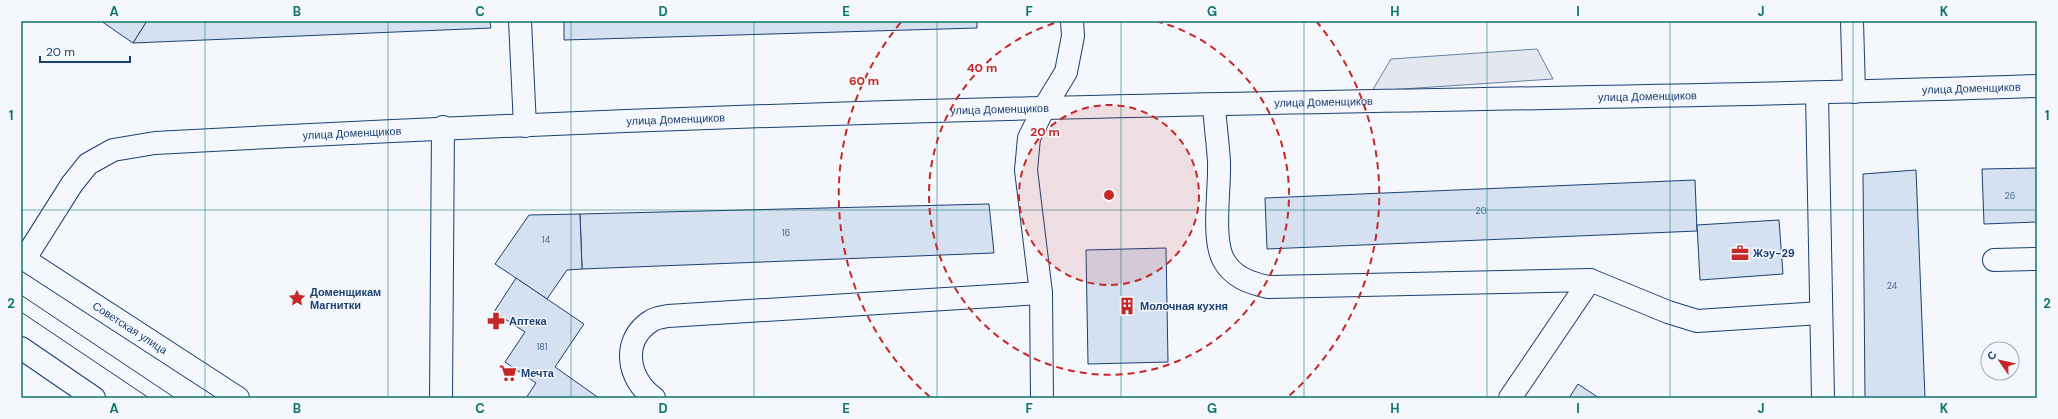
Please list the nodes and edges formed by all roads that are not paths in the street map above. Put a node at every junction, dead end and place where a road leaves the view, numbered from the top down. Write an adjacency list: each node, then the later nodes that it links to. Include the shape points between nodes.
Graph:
1 (520, 21): 9 (street)
2 (1072, 21): 8 (street, via 1073,36 1066,72)
3 (1852, 21): 5 (street)
4 (2037, 86): 5 (street, улица Доменщиков)
5 (1854, 92): 6 (street, улица Доменщиков)
6 (1817, 94): 7 (street, улица Доменщиков); 16 (street)
7 (1214, 105): 8 (street, улица Доменщиков); 14 (street, via 1219,163 1218,242 1223,260 1235,274 1250,284 1268,286)
8 (1044, 108): 9 (street, улица Доменщиков); 15 (street, via 1029,138 1026,170)
9 (525, 126): 10 (street, улица Доменщиков)
10 (443, 128): 13 (street, улица Доменщиков, via 155,143 113,150 88,164); 20 (street)
11 (2037, 259): 12 (street)
12 (1994, 260)
13 (22, 261): 19 (street, Советская улица)
14 (1590, 280): 16 (street, via 1697,321); 23 (street)
15 (1041, 293): 21 (street, via 668,316 652,320 638,331 630,349 632,368 638,383); 22 (street)
16 (1821, 313): 24 (street)
17 (21, 348): 18 (street)
18 (94, 398)
19 (238, 398)
20 (441, 398)
21 (654, 398)
22 (1042, 398)
23 (1510, 398)
24 (1823, 398)

